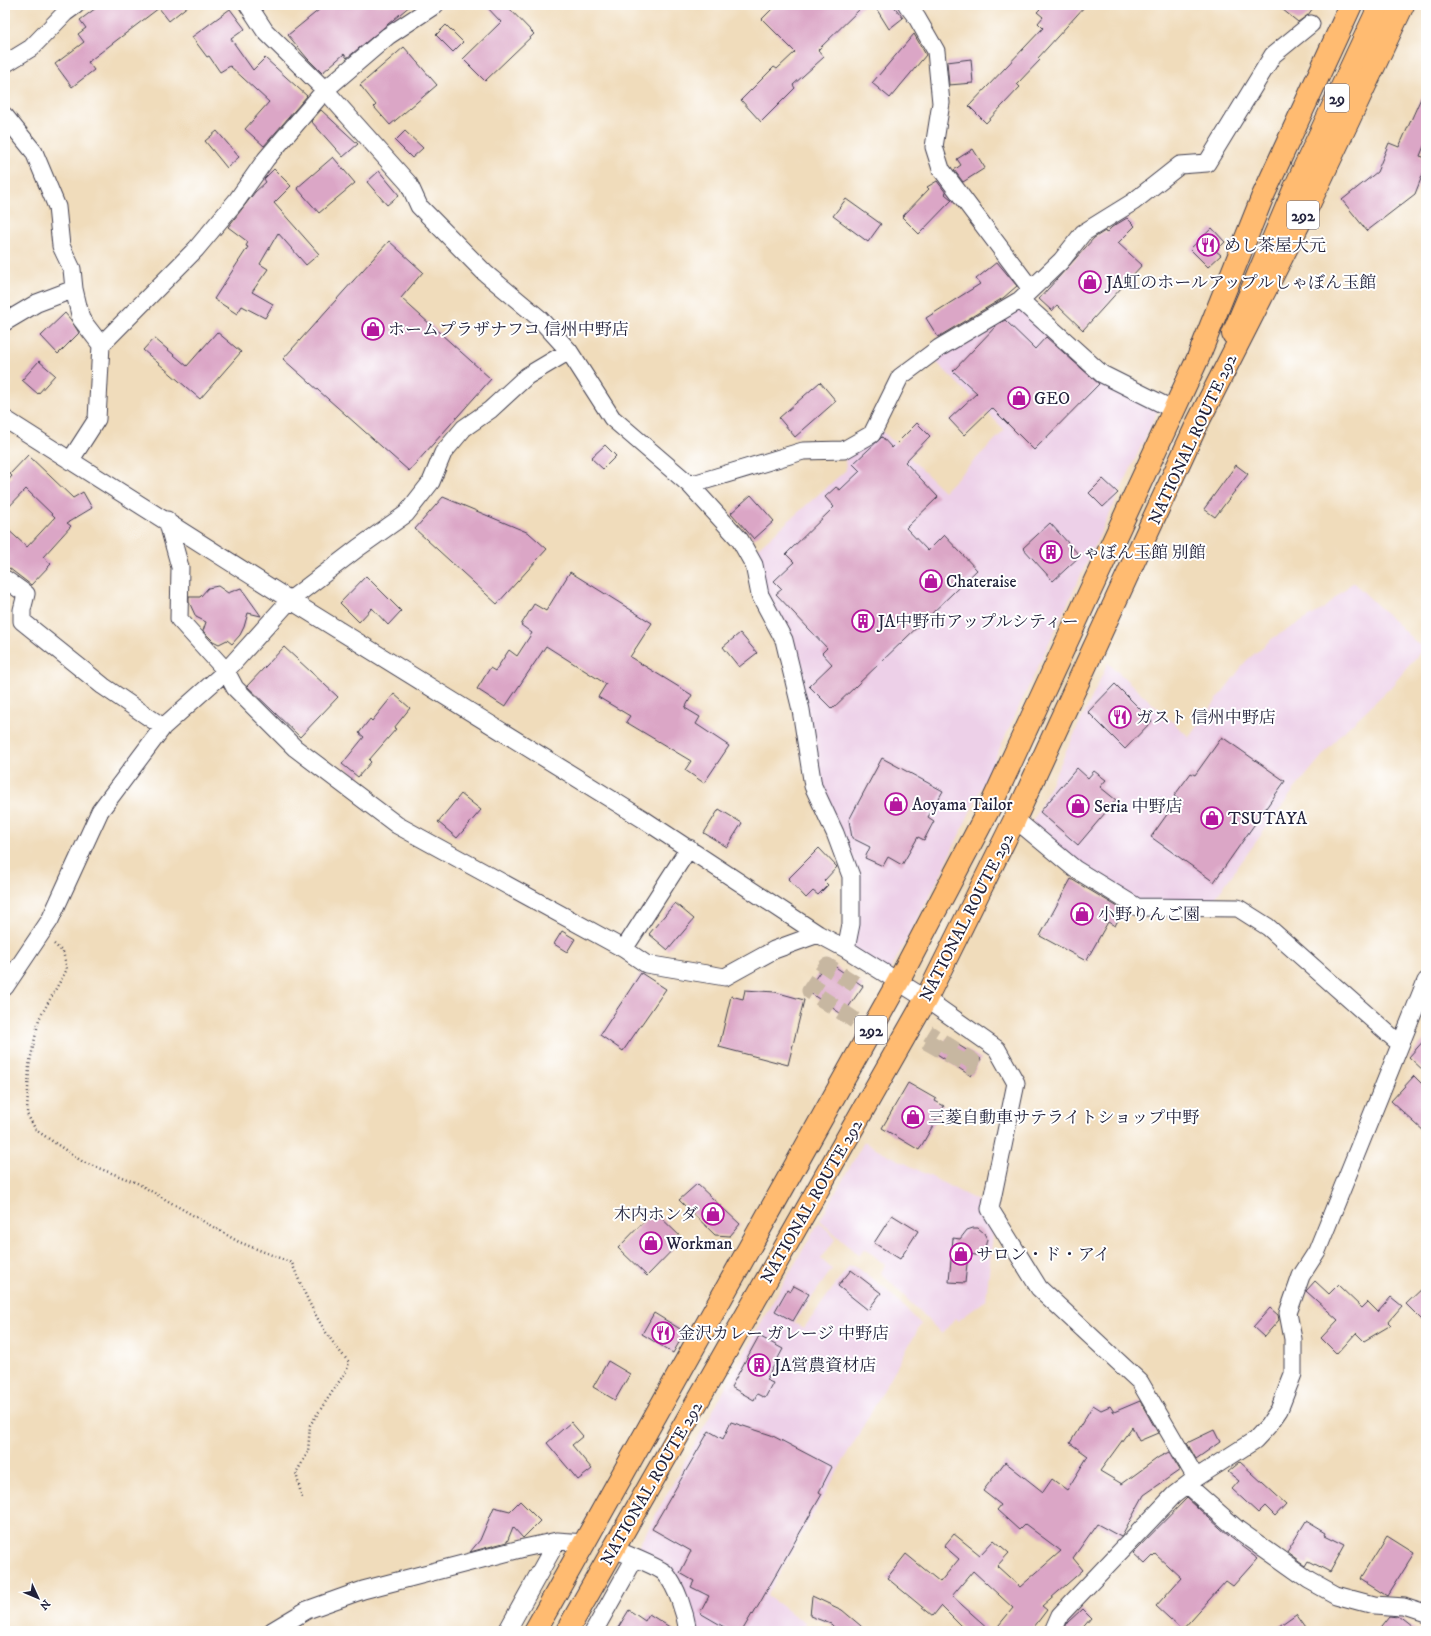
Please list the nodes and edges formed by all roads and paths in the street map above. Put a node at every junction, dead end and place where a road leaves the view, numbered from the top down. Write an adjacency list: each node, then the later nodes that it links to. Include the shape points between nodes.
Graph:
1 (76, 5): 9 (street, via 31,48)
2 (248, 5): 10 (street, via 265,31)
3 (435, 5): 10 (street, via 388,36)
4 (908, 5): 14 (street, via 936,51 941,103 934,147 941,169)
5 (1351, 5): 18 (main road, NATIONAL ROUTE 292 / 292, via 1262,198 1198,358)
6 (1380, 5): 12 (main road, 29)
7 (1403, 5): 20 (main road, NATIONAL ROUTE 292 / 292, via 1310,202)
8 (1311, 24): 14 (street, via 1273,55 1207,163 1180,165 1133,202 1083,233 1061,261)
9 (5, 64)
10 (325, 90): 16 (street, via 266,159 237,200 196,249); 17 (street, via 409,184 419,206 485,274 539,318)
11 (5, 116): 13 (street, via 34,152 57,207 61,246 72,270)
12 (1293, 192): 18 (main road, 29, via 1202,366); 20 (main road, 29, via 1220,362)
13 (74, 289): 15 (street, via 37,303); 16 (street, via 81,319)
14 (1026, 294): 18 (street, via 1102,374); 22 (street, via 939,348 900,377 872,434 844,450 803,451)
15 (5, 322)
16 (101, 345): 21 (street, via 97,419)
17 (568, 351): 22 (street, via 612,418); 25 (street, via 527,376 490,410 464,428 443,453 431,482 406,514)
18 (1173, 411): 35 (main road, NATIONAL ROUTE 292 / 292, via 992,803)
19 (5, 419): 21 (street)
20 (1198, 422): 28 (main road, NATIONAL ROUTE 292 / 292)
21 (70, 461): 23 (street)
22 (690, 485): 33 (street, via 740,540 754,565 760,595 784,640 801,710 813,786 851,876 851,924)
23 (167, 520): 25 (street); 26 (street, via 180,567 180,619)
24 (5, 579): 27 (street, via 26,594 22,621 103,686)
25 (290, 600): 26 (street); 29 (street)
26 (226, 672): 27 (street); 32 (street, via 235,688 295,748 397,825)
27 (163, 727): 30 (street, via 100,811 50,920)
28 (1015, 819): 37 (main road, NATIONAL ROUTE 292 / 292); 38 (street, via 1075,869 1137,907 1238,908 1268,927)
29 (689, 848): 31 (street); 32 (street)
30 (41, 933): 36 (street); 40 (path, via 63,952 67,969 39,1019 28,1066 27,1114 36,1130 83,1162 137,1183 238,1242 292,1263 305,1297 335,1348 349,1362 347,1370 310,1424 308,1452 296,1473)
31 (818, 934): 32 (street, via 774,950 725,977 646,964); 33 (street)
32 (624, 949)
33 (846, 949): 35 (street)
34 (1426, 981): 38 (street)
35 (898, 982): 37 (street); 42 (main road, NATIONAL ROUTE 292 / 292)
36 (5, 987)
37 (926, 999): 39 (street, via 998,1049 1016,1083 990,1209 1038,1288 1140,1382); 43 (main road, NATIONAL ROUTE 292 / 292)
38 (1400, 1044): 39 (street, via 1316,1251 1301,1276 1288,1313 1293,1339 1293,1374 1279,1410 1255,1440)
39 (1191, 1481): 45 (street, via 1237,1529 1309,1580 1336,1595 1373,1605 1405,1607); 52 (street, via 1174,1495 1060,1616)
40 (302, 1498)
41 (557, 1541): 42 (street); 46 (street, via 363,1590 307,1610); 47 (street)
42 (585, 1543): 48 (main road, NATIONAL ROUTE 292 / 292)
43 (614, 1549): 44 (street); 49 (main road, NATIONAL ROUTE 292 / 292)
44 (635, 1558): 50 (street); 51 (street, via 664,1572 676,1592)
45 (1426, 1614)
46 (272, 1631)
47 (507, 1631)
48 (535, 1631)
49 (567, 1631)
50 (594, 1631)
51 (688, 1631)
52 (1053, 1631)

